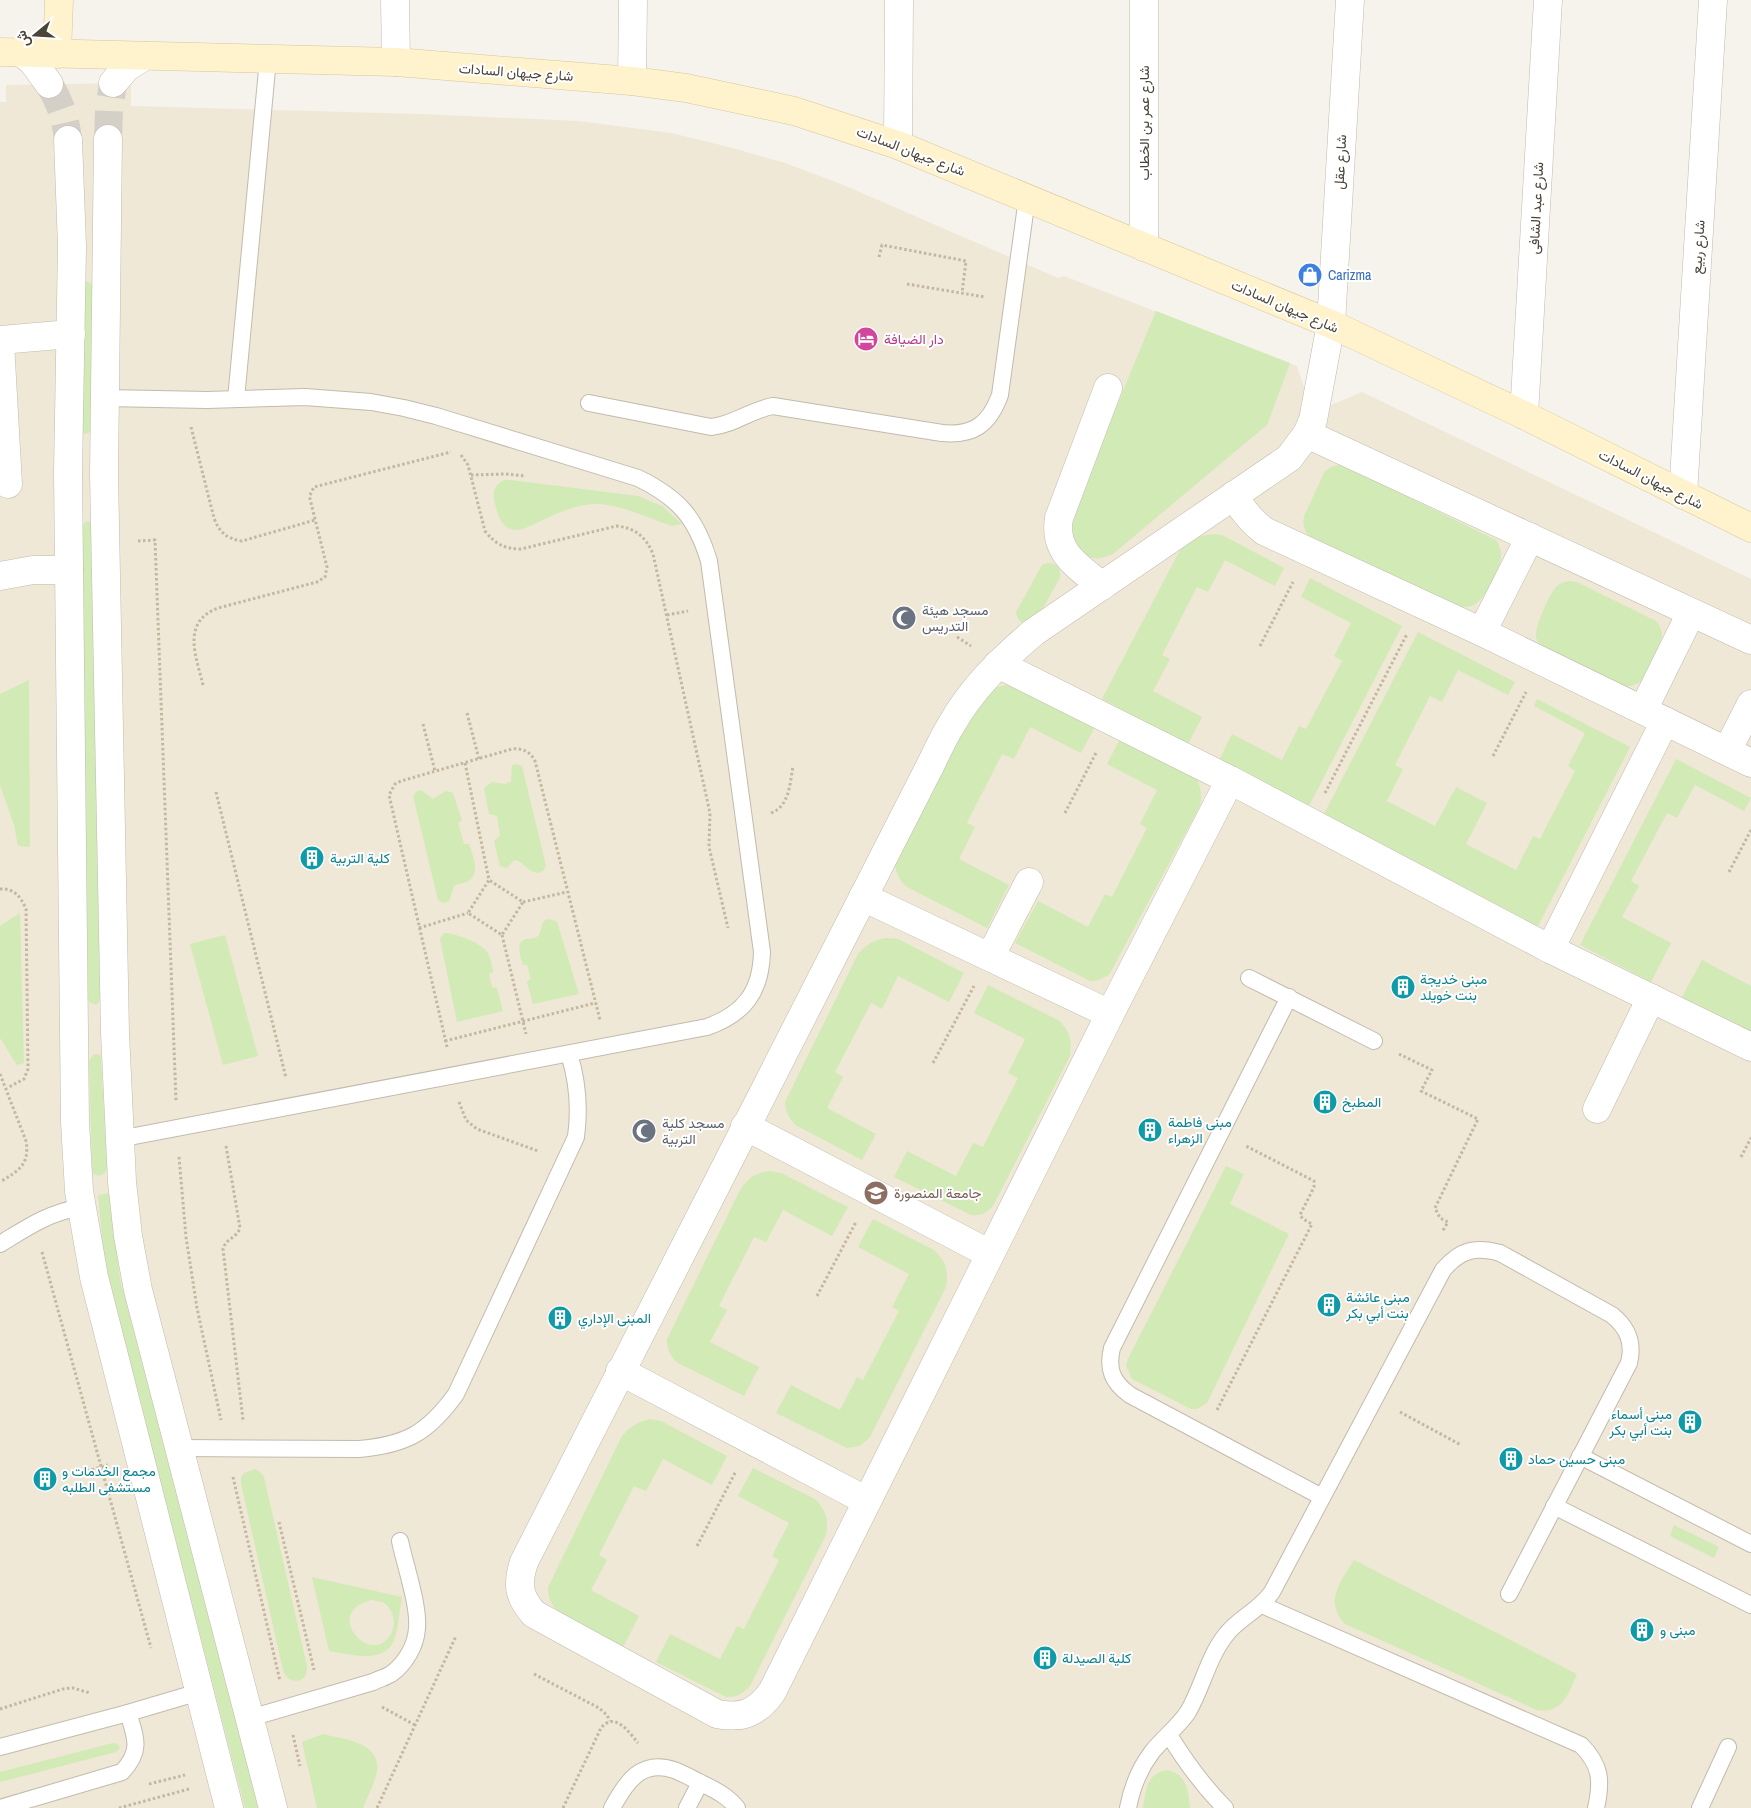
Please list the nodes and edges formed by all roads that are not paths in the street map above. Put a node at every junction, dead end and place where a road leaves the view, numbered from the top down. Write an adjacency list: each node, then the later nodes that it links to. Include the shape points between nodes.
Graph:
1 (59, 0): 10 (main road)
2 (395, 0): 13 (street)
3 (634, 0): 14 (street)
4 (899, 0): 19 (street)
5 (1144, 0): 23 (street, شارع عمر بن الخطاب)
6 (1350, 0): 24 (street, شارع عقل)
7 (1548, 0): 31 (street, شارع عبد الشافى)
8 (1714, 0): 36 (street, شارع ربيع)
9 (11, 53): 10 (main road, شارع جيهان السادات); 16 (street, via 33,62)
10 (57, 54): 11 (main road, شارع جيهان السادات)
11 (145, 56): 12 (main road, شارع جيهان السادات); 15 (street, via 127,67)
12 (268, 59): 13 (main road, شارع جيهان السادات); 29 (lane)
13 (396, 62): 14 (main road, شارع جيهان السادات)
14 (632, 81): 19 (main road, شارع جيهان السادات, via 722,95 794,111)
15 (113, 83)
16 (49, 84)
17 (108, 139): 21 (street)
18 (68, 140): 22 (street)
19 (898, 145): 20 (main road, شارع جيهان السادات)
20 (1027, 198): 23 (main road, شارع جيهان السادات); 30 (lane, via 1000,395 995,410 972,430 957,434 773,406 754,411 729,424 710,427)
21 (107, 245): 22 (street); 28 (street)
22 (72, 246): 25 (street)
23 (1144, 247): 24 (main road, شارع جيهان السادات)
24 (1331, 324): 31 (main road, شارع جيهان السادات); 32 (street, شارع عقل)
25 (70, 334): 26 (street); 33 (street)
26 (0, 341): 35 (street)
27 (1108, 388): 42 (street, via 1057,529 1063,551)
28 (105, 398): 29 (lane); 34 (street)
29 (236, 399): 64 (lane, via 338,399 404,408 460,423 638,478 676,502 702,540 709,562 762,952 757,985 737,1012 723,1022)
30 (589, 402)
31 (1524, 415): 36 (main road, شارع جيهان السادات)
32 (1308, 434): 37 (street, via 1289,458); 39 (street)
33 (68, 473): 34 (street); 40 (street)
34 (104, 474): 61 (street)
35 (8, 484)
36 (1683, 494): 38 (main road, شارع جيهان السادات)
37 (1234, 495): 42 (street); 44 (street, via 1241,510 1264,531)
38 (1751, 528)
39 (1530, 537): 43 (street); 44 (street)
40 (69, 570): 41 (street, via 33,570); 60 (street)
41 (0, 576)
42 (1102, 586): 46 (street, via 1034,632)
43 (1690, 613): 45 (street); 48 (street)
44 (1482, 632): 48 (street)
45 (1751, 640)
46 (998, 664): 51 (street); 53 (street, via 950,726)
47 (1751, 704): 49 (street)
48 (1654, 716): 49 (street); 54 (street)
49 (1727, 751): 50 (street)
50 (1751, 763)
51 (1230, 780): 54 (street); 59 (street)
52 (1029, 882): 55 (street)
53 (863, 897): 55 (street); 66 (street)
54 (1550, 949): 58 (street)
55 (990, 957): 59 (street)
56 (1249, 978): 57 (lane)
57 (1289, 998): 62 (lane); 74 (lane, via 1109,1358 1114,1380 1130,1395)
58 (1651, 998): 63 (street); 65 (street)
59 (1110, 1014): 70 (street)
60 (74, 1033): 61 (street); 68 (street, via 76,1148)
61 (114, 1033): 67 (street)
62 (1374, 1041)
63 (1751, 1047)
64 (569, 1054): 67 (lane); 72 (lane, via 579,1095 576,1137 456,1394 442,1413 425,1429 382,1447)
65 (1597, 1109)
66 (745, 1126): 70 (street); 71 (street)
67 (119, 1139): 72 (street, via 124,1210 134,1272)
68 (81, 1207): 69 (lane, via 57,1212 34,1222); 82 (street, via 94,1277)
69 (0, 1244)
70 (990, 1254): 75 (street)
71 (620, 1371): 75 (street); 75 (street, via 524,1562 520,1590 524,1603 534,1614 705,1708 717,1714 742,1715 765,1702)
72 (179, 1448): 84 (street)
73 (1580, 1456): 74 (lane, via 1629,1363 1631,1342 1627,1331 1612,1315 1500,1253 1474,1250 1462,1253 1443,1270); 76 (lane); 78 (lane)
74 (1322, 1497): 80 (lane)
75 (867, 1501)
76 (1554, 1506): 79 (lane); 81 (lane)
77 (400, 1541): 84 (lane, via 416,1610 417,1629 413,1646 404,1662 373,1682)
78 (1751, 1544)
79 (1508, 1594)
80 (1262, 1605): 85 (lane, via 1224,1636 1187,1713); 97 (lane, via 1581,1745 1589,1753 1598,1772 1600,1783)
81 (1751, 1605)
82 (199, 1692): 83 (lane); 90 (street)
83 (128, 1713): 86 (lane); 89 (lane, via 136,1738 136,1751 122,1772)
84 (250, 1718): 91 (street)
85 (1169, 1735): 95 (lane, via 1153,1751 1136,1778); 96 (lane, via 1201,1782)
86 (0, 1747)
87 (1728, 1747): 98 (lane)
88 (700, 1783): 92 (lane, via 675,1770 650,1768 629,1780); 93 (lane); 94 (lane, via 727,1798)
89 (0, 1808)
90 (229, 1808)
91 (273, 1808)
92 (612, 1808)
93 (687, 1808)
94 (737, 1808)
95 (1128, 1808)
96 (1225, 1808)
97 (1596, 1808)
98 (1700, 1808)

